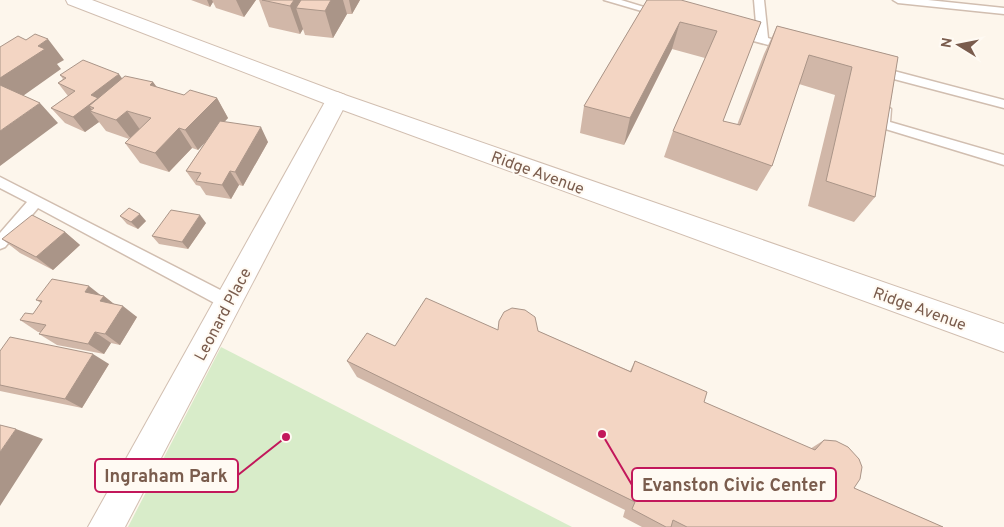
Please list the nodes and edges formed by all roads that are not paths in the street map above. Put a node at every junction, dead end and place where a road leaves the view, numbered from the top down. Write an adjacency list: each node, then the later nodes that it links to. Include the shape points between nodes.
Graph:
1 (75, 0): 12 (street, Ridge Avenue)
2 (609, 0): 6 (lane)
3 (759, 0): 8 (lane)
4 (898, 0): 5 (lane)
5 (1004, 11)
6 (672, 17)
7 (727, 31): 8 (lane)
8 (763, 41): 9 (lane)
9 (800, 50)
10 (863, 67): 13 (lane, via 889,78)
11 (887, 99): 14 (lane, via 883,124)
12 (337, 100): 18 (street, Leonard Place); 19 (street, Ridge Avenue)
13 (1004, 104)
14 (1004, 160)
15 (0, 182): 16 (lane)
16 (36, 201): 17 (lane); 18 (lane)
17 (0, 244)
18 (228, 302): 20 (street, Leonard Place)
19 (1004, 338)
20 (106, 527)

